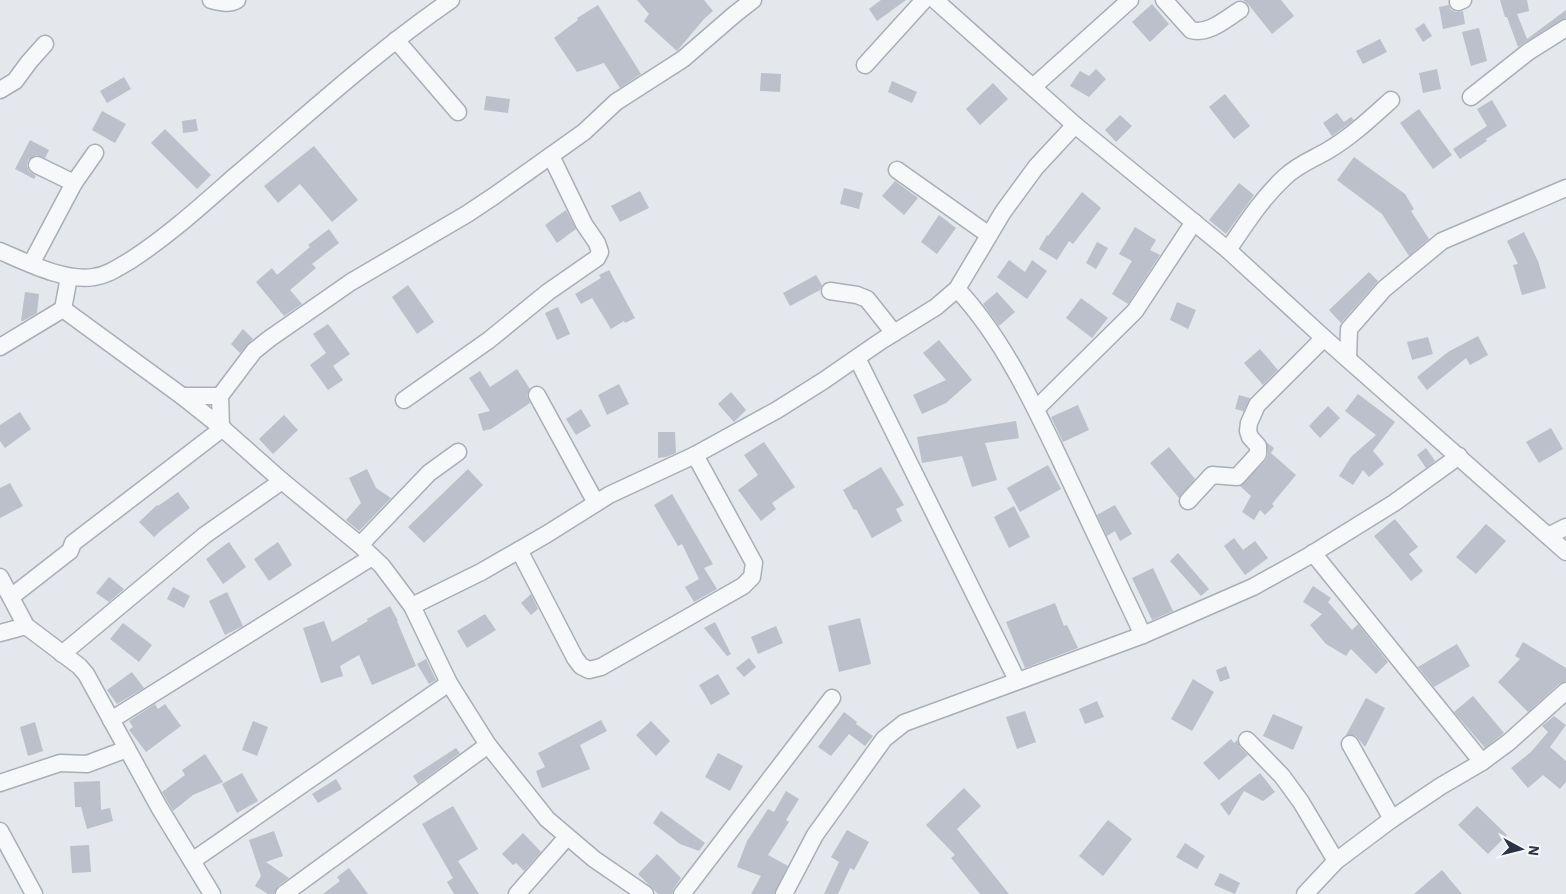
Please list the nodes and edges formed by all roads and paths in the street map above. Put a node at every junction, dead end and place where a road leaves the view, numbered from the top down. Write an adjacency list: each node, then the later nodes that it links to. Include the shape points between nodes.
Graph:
1 (211, 0): 2 (street, via 225,3)
2 (237, 0)
3 (451, 0): 9 (street)
4 (753, 0): 22 (street, via 683,59 616,102 584,132)
5 (924, 0): 14 (street)
6 (935, 0): 15 (street)
7 (1130, 0): 15 (street)
8 (1164, 0): 10 (street, via 1191,30 1198,32)
9 (432, 5): 12 (street)
10 (1240, 10)
11 (1566, 28): 17 (street, via 1528,52)
12 (396, 40): 19 (street); 32 (street, via 155,244 102,276)
13 (45, 44): 16 (street, via 15,81)
14 (865, 65)
15 (1032, 87): 20 (street)
16 (0, 90)
17 (1471, 98)
18 (1391, 100): 29 (street, via 1346,139 1285,176)
19 (458, 112)
20 (1075, 125): 27 (street); 28 (street, via 1036,167)
21 (95, 152): 25 (street)
22 (551, 156): 44 (street, via 474,210 351,282 280,330 254,351); 45 (street, via 584,224 597,243 600,252 597,258)
23 (37, 165): 25 (street)
24 (897, 170): 28 (street)
25 (74, 183): 31 (street)
26 (1566, 188): 36 (street, via 1442,241 1384,289)
27 (1194, 222): 29 (street); 46 (street, via 1135,311)
28 (989, 235): 33 (street)
29 (1228, 250): 38 (street)
30 (0, 251): 31 (street)
31 (31, 264): 32 (street)
32 (69, 277): 35 (street)
33 (957, 289): 37 (street, via 936,308); 46 (street, via 976,309)
34 (830, 291): 37 (street, via 868,299)
35 (63, 309): 39 (street); 43 (street)
36 (1348, 329): 38 (street); 41 (street)
37 (894, 333): 40 (street)
38 (1320, 335): 41 (street); 52 (street, via 1257,406 1248,430 1258,446 1258,454 1237,477 1212,475)
39 (0, 347)
40 (857, 358): 49 (street, via 777,410); 68 (street)
41 (1348, 359): 50 (street)
42 (537, 395): 53 (street)
43 (182, 396): 44 (street); 47 (street)
44 (220, 396): 47 (street)
45 (404, 400)
46 (1036, 409): 66 (street)
47 (222, 427): 51 (street); 62 (street, via 73,543 70,551)
48 (458, 452): 56 (street, via 429,474)
49 (694, 455): 53 (street); 57 (street, via 754,563 752,577 744,586 601,667 589,670 575,658)
50 (1459, 456): 55 (street); 59 (street, via 1394,503)
51 (282, 481): 56 (street); 67 (street, via 205,535)
52 (1188, 501)
53 (596, 503): 57 (street)
54 (1566, 527): 55 (street)
55 (1548, 536): 58 (street)
56 (360, 545): 60 (street)
57 (519, 550): 63 (street)
58 (1566, 552)
59 (1313, 553): 66 (street, via 1253,587); 77 (street)
60 (372, 557): 63 (street, via 386,570); 72 (street)
61 (0, 577): 62 (street)
62 (11, 597): 64 (street)
63 (412, 606): 69 (street)
64 (26, 626): 65 (street); 67 (street)
65 (0, 633)
66 (1143, 635): 68 (street)
67 (62, 654): 72 (street, via 86,674)
68 (1017, 680): 90 (street, via 911,720 891,733 815,835)
69 (449, 683): 75 (street); 82 (street)
70 (1566, 691): 77 (street)
71 (832, 698): 89 (street)
72 (111, 720): 76 (street)
73 (1247, 740): 83 (street, via 1282,776)
74 (1350, 744): 79 (street)
75 (488, 745): 81 (street, via 547,819); 86 (street)
76 (127, 749): 78 (street, via 87,764 60,763); 82 (street)
77 (1482, 762): 79 (street)
78 (0, 782)
79 (1392, 819): 83 (street)
80 (0, 831): 84 (street)
81 (567, 837): 87 (street); 88 (street)
82 (192, 861): 85 (street)
83 (1336, 861): 91 (street)
84 (34, 894)
85 (212, 894)
86 (284, 894)
87 (517, 894)
88 (645, 894)
89 (682, 894)
90 (784, 894)
91 (1305, 894)

